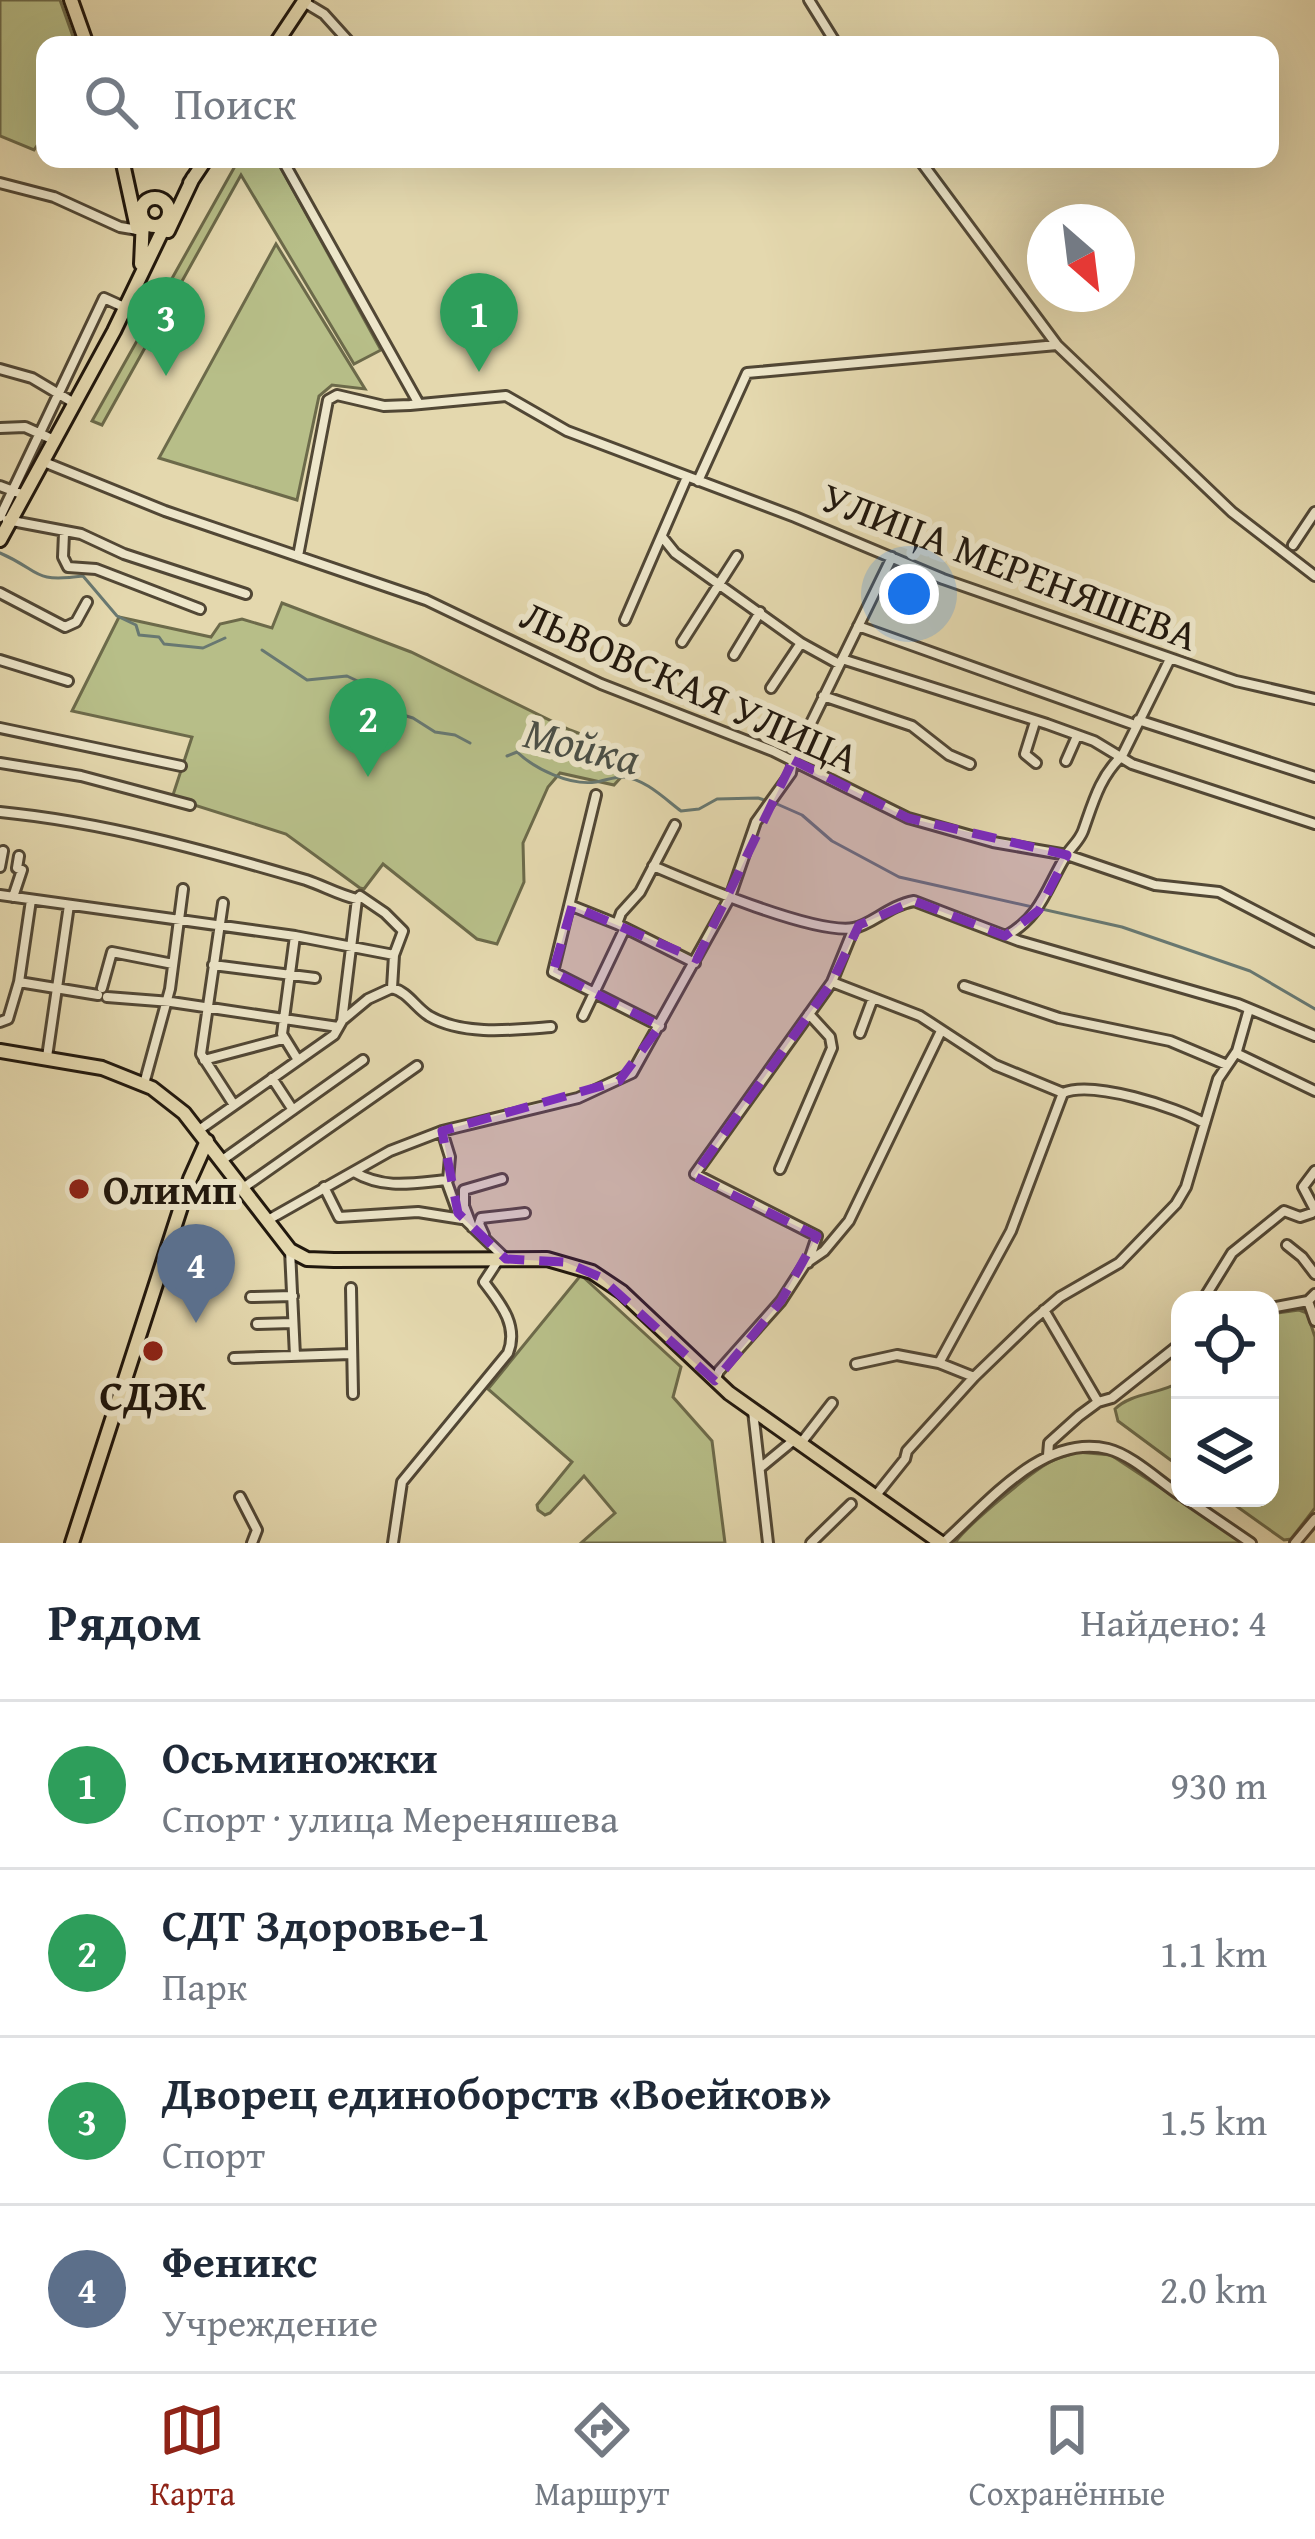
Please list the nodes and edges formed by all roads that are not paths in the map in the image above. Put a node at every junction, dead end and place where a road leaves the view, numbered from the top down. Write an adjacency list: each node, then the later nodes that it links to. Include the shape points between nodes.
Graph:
1 (69, 0): 4 (main road)
2 (808, 0): 7 (street)
3 (307, 1): 5 (main road); 6 (street)
4 (82, 36)
5 (284, 36)
6 (344, 36)
7 (832, 36)
8 (125, 168): 19 (main road)
9 (126, 168): 19 (main road)
10 (128, 168): 17 (main road, via 139,190)
11 (196, 168): 17 (main road, via 177,191)
12 (198, 168): 15 (main road)
13 (287, 168): 26 (street)
14 (926, 168): 22 (street)
15 (193, 178): 18 (main road); 20 (main road)
16 (0, 184): 19 (street, via 54,196 120,227)
17 (157, 198): 18 (main road, via 169,206); 19 (main road, via 145,202)
18 (168, 219): 19 (main road); 20 (main road)
19 (138, 222): 20 (main road)
20 (138, 278): 21 (main road)
21 (120, 305): 24 (street, via 104,298); 25 (main road)
22 (1057, 346): 31 (street, via 747,373); 43 (street, via 1232,512)
23 (0, 369): 24 (street)
24 (60, 394): 25 (street); 28 (street)
25 (76, 399): 28 (main road)
26 (419, 404): 30 (street, УЛИЦА МЕРЕНЯШЕВА, via 506,396 556,427); 40 (street, УЛИЦА МЕРЕНЯШЕВА, via 328,400)
27 (0, 428): 28 (street)
28 (48, 437): 29 (main road); 33 (street)
29 (43, 462): 33 (main road); 40 (street, ЛЬВОВСКАЯ УЛИЦА)
30 (687, 477): 31 (street, УЛИЦА МЕРЕНЯШЕВА); 37 (street)
31 (698, 481): 42 (street, УЛИЦА МЕРЕНЯШЕВА)
32 (0, 486): 33 (street)
33 (18, 492): 35 (main road)
34 (1314, 514): 39 (street)
35 (3, 519): 36 (street); 38 (main road)
36 (64, 532): 46 (street); 48 (street, via 70,568 94,568)
37 (663, 538): 44 (street); 50 (street)
38 (0, 540)
39 (1293, 545)
40 (298, 556): 67 (street, ЛЬВОВСКАЯ УЛИЦА, via 426,600 602,685)
41 (737, 556): 44 (street)
42 (892, 557): 51 (street); 55 (street, УЛИЦА МЕРЕНЯШЕВА)
43 (1315, 576)
44 (719, 584): 49 (street); 52 (street)
45 (0, 593): 47 (street, via 65,627)
46 (246, 594)
47 (87, 602)
48 (200, 609)
49 (760, 612): 53 (street); 54 (street)
50 (625, 620)
51 (858, 626): 57 (street); 63 (street)
52 (682, 642)
53 (801, 643): 57 (street); 59 (street)
54 (734, 655)
55 (1170, 659): 61 (street, УЛИЦА МЕРЕНЯШЕВА); 63 (street)
56 (0, 660): 58 (street)
57 (841, 662): 60 (street); 62 (street)
58 (68, 681)
59 (770, 688)
60 (824, 696): 67 (street); 71 (street, via 912,726)
61 (1315, 699)
62 (1035, 722): 65 (street); 70 (street, via 1025,754)
63 (1137, 722): 66 (street); 73 (street)
64 (0, 728): 72 (street)
65 (1078, 736): 66 (street); 68 (street)
66 (1122, 757): 77 (street); 80 (street, via 1109,767)
67 (793, 760): 80 (street, ЛЬВОВСКАЯ УЛИЦА, via 908,818); 87 (street, via 756,822)
68 (1066, 761)
69 (0, 763): 75 (street)
70 (1036, 763)
71 (970, 764)
72 (181, 766)
73 (1315, 777)
74 (596, 795): 92 (street)
75 (190, 806)
76 (0, 812): 88 (street, via 180,846)
77 (1315, 824)
78 (675, 826): 82 (street)
79 (3, 851): 83 (street)
80 (1067, 855): 98 (street, via 1039,910); 99 (street, ЛЬВОВСКАЯ УЛИЦА, via 1155,885 1234,898)
81 (19, 856): 86 (street)
82 (653, 866): 87 (street); 95 (street)
83 (0, 867)
84 (183, 889): 93 (street)
85 (0, 895): 86 (street)
86 (13, 897): 89 (street)
87 (730, 897): 96 (street); 102 (street)
88 (358, 898): 100 (street); 101 (street, via 403,931)
89 (31, 900): 91 (street); 107 (street)
90 (224, 903): 94 (street)
91 (70, 905): 93 (street); 110 (street)
92 (572, 906): 95 (street); 113 (street, via 553,972)
93 (180, 920): 94 (street); 103 (street)
94 (218, 926): 97 (street); 104 (street)
95 (621, 926): 102 (street); 113 (street)
96 (854, 928): 98 (street, via 914,901); 108 (street)
97 (295, 936): 100 (street); 105 (street)
98 (1006, 936): 117 (street)
99 (1315, 942)
100 (350, 946): 101 (street); 122 (street)
101 (394, 956): 111 (street)
102 (695, 963): 123 (street)
103 (173, 964): 112 (street, via 112,952); 115 (street)
104 (213, 965): 105 (street); 116 (street)
105 (290, 974): 106 (street); 120 (street)
106 (315, 978)
107 (19, 982): 110 (street); 121 (street)
108 (832, 982): 114 (street); 118 (street)
109 (964, 986): 135 (street, via 1059,1018 1170,1041)
110 (58, 988): 112 (street); 131 (street)
111 (392, 988): 122 (street); 124 (street, via 448,1025 496,1032)
112 (103, 993): 115 (street)
113 (593, 994): 119 (street); 123 (street)
114 (874, 998): 125 (street); 126 (street)
115 (166, 1001): 116 (street); 138 (street)
116 (208, 1007): 120 (street); 132 (street)
117 (1249, 1009): 127 (street); 130 (street)
118 (809, 1014): 147 (street); 149 (street, via 832,1048)
119 (583, 1016)
120 (285, 1019): 122 (street); 128 (street)
121 (4, 1021)
122 (340, 1024): 133 (street)
123 (660, 1026): 145 (street, via 620,1081)
124 (551, 1027)
125 (941, 1031): 140 (street); 164 (street, via 849,1221)
126 (860, 1033)
127 (1315, 1036)
128 (284, 1039): 132 (street); 133 (street)
129 (0, 1051): 131 (main road)
130 (1236, 1053): 135 (street); 139 (street)
131 (47, 1057): 138 (main road)
132 (203, 1060): 141 (street)
133 (298, 1060): 137 (street)
134 (363, 1060): 142 (street)
135 (1227, 1065): 143 (street)
136 (418, 1066): 155 (street)
137 (272, 1078): 141 (street); 142 (street)
138 (144, 1084): 146 (main road)
139 (1315, 1090)
140 (1063, 1093): 143 (street, via 1132,1097); 180 (street, via 1012,1229)
141 (234, 1105): 146 (street)
142 (293, 1110): 148 (street)
143 (1204, 1123): 172 (street, via 1176,1204 1119,1263)
144 (710, 1128): 147 (street)
145 (442, 1131): 150 (street); 153 (street)
146 (203, 1135): 148 (main road); 200 (main road)
147 (720, 1137): 164 (street, via 695,1174 818,1236)
148 (221, 1161): 155 (main road)
149 (780, 1169)
150 (353, 1171): 153 (street, via 391,1187); 154 (street)
151 (1315, 1171): 167 (street, via 1303,1187 1315,1210 1300,1217 1284,1211 1268,1221 1232,1253)
152 (502, 1179): 159 (street, via 464,1190)
153 (446, 1180): 157 (street)
154 (324, 1187): 157 (street, via 339,1217 424,1212); 158 (street)
155 (242, 1189): 158 (main road)
156 (525, 1213): 160 (street, via 481,1218)
157 (462, 1219): 159 (street)
158 (266, 1221): 162 (main road)
159 (472, 1228): 160 (street)
160 (488, 1241): 163 (street)
161 (1286, 1245): 165 (street)
162 (290, 1250): 163 (main road, via 313,1260); 168 (street)
163 (502, 1259): 183 (main road, via 565,1262 597,1275); 202 (street, via 484,1282 513,1341 402,1482)
164 (808, 1263): 183 (street)
165 (1315, 1274)
166 (351, 1288): 177 (street)
167 (1209, 1291)
168 (292, 1295): 169 (street); 174 (street)
169 (251, 1297)
170 (1312, 1298): 171 (street); 173 (street)
171 (1279, 1306)
172 (1044, 1310): 182 (street); 185 (street)
173 (1315, 1321)
174 (293, 1323): 175 (street); 178 (street)
175 (256, 1324)
176 (1171, 1351): 185 (street)
177 (351, 1354): 178 (street); 184 (street)
178 (295, 1355): 179 (street)
179 (234, 1358)
180 (939, 1363): 181 (street, via 897,1355); 182 (street)
181 (856, 1364)
182 (974, 1377): 194 (street)
183 (715, 1381): 187 (main road)
184 (352, 1394)
185 (1098, 1402): 190 (street, via 1049,1443)
186 (832, 1403): 188 (street)
187 (753, 1411): 188 (main road); 189 (street)
188 (798, 1441): 191 (street); 194 (main road)
189 (757, 1453): 191 (street); 192 (street)
190 (1048, 1455): 193 (street, via 1082,1446 1113,1450); 199 (street)
191 (769, 1458): 192 (street)
192 (759, 1469): 203 (street)
193 (1171, 1489)
194 (877, 1494): 199 (main road)
195 (240, 1497): 201 (street, via 257,1531)
196 (850, 1504): 204 (street)
197 (1198, 1507): 205 (street)
198 (1315, 1519): 206 (street)
199 (937, 1542)
200 (72, 1543)
201 (252, 1543)
202 (393, 1543)
203 (768, 1543)
204 (811, 1543)
205 (1251, 1543)
206 (1294, 1543)

